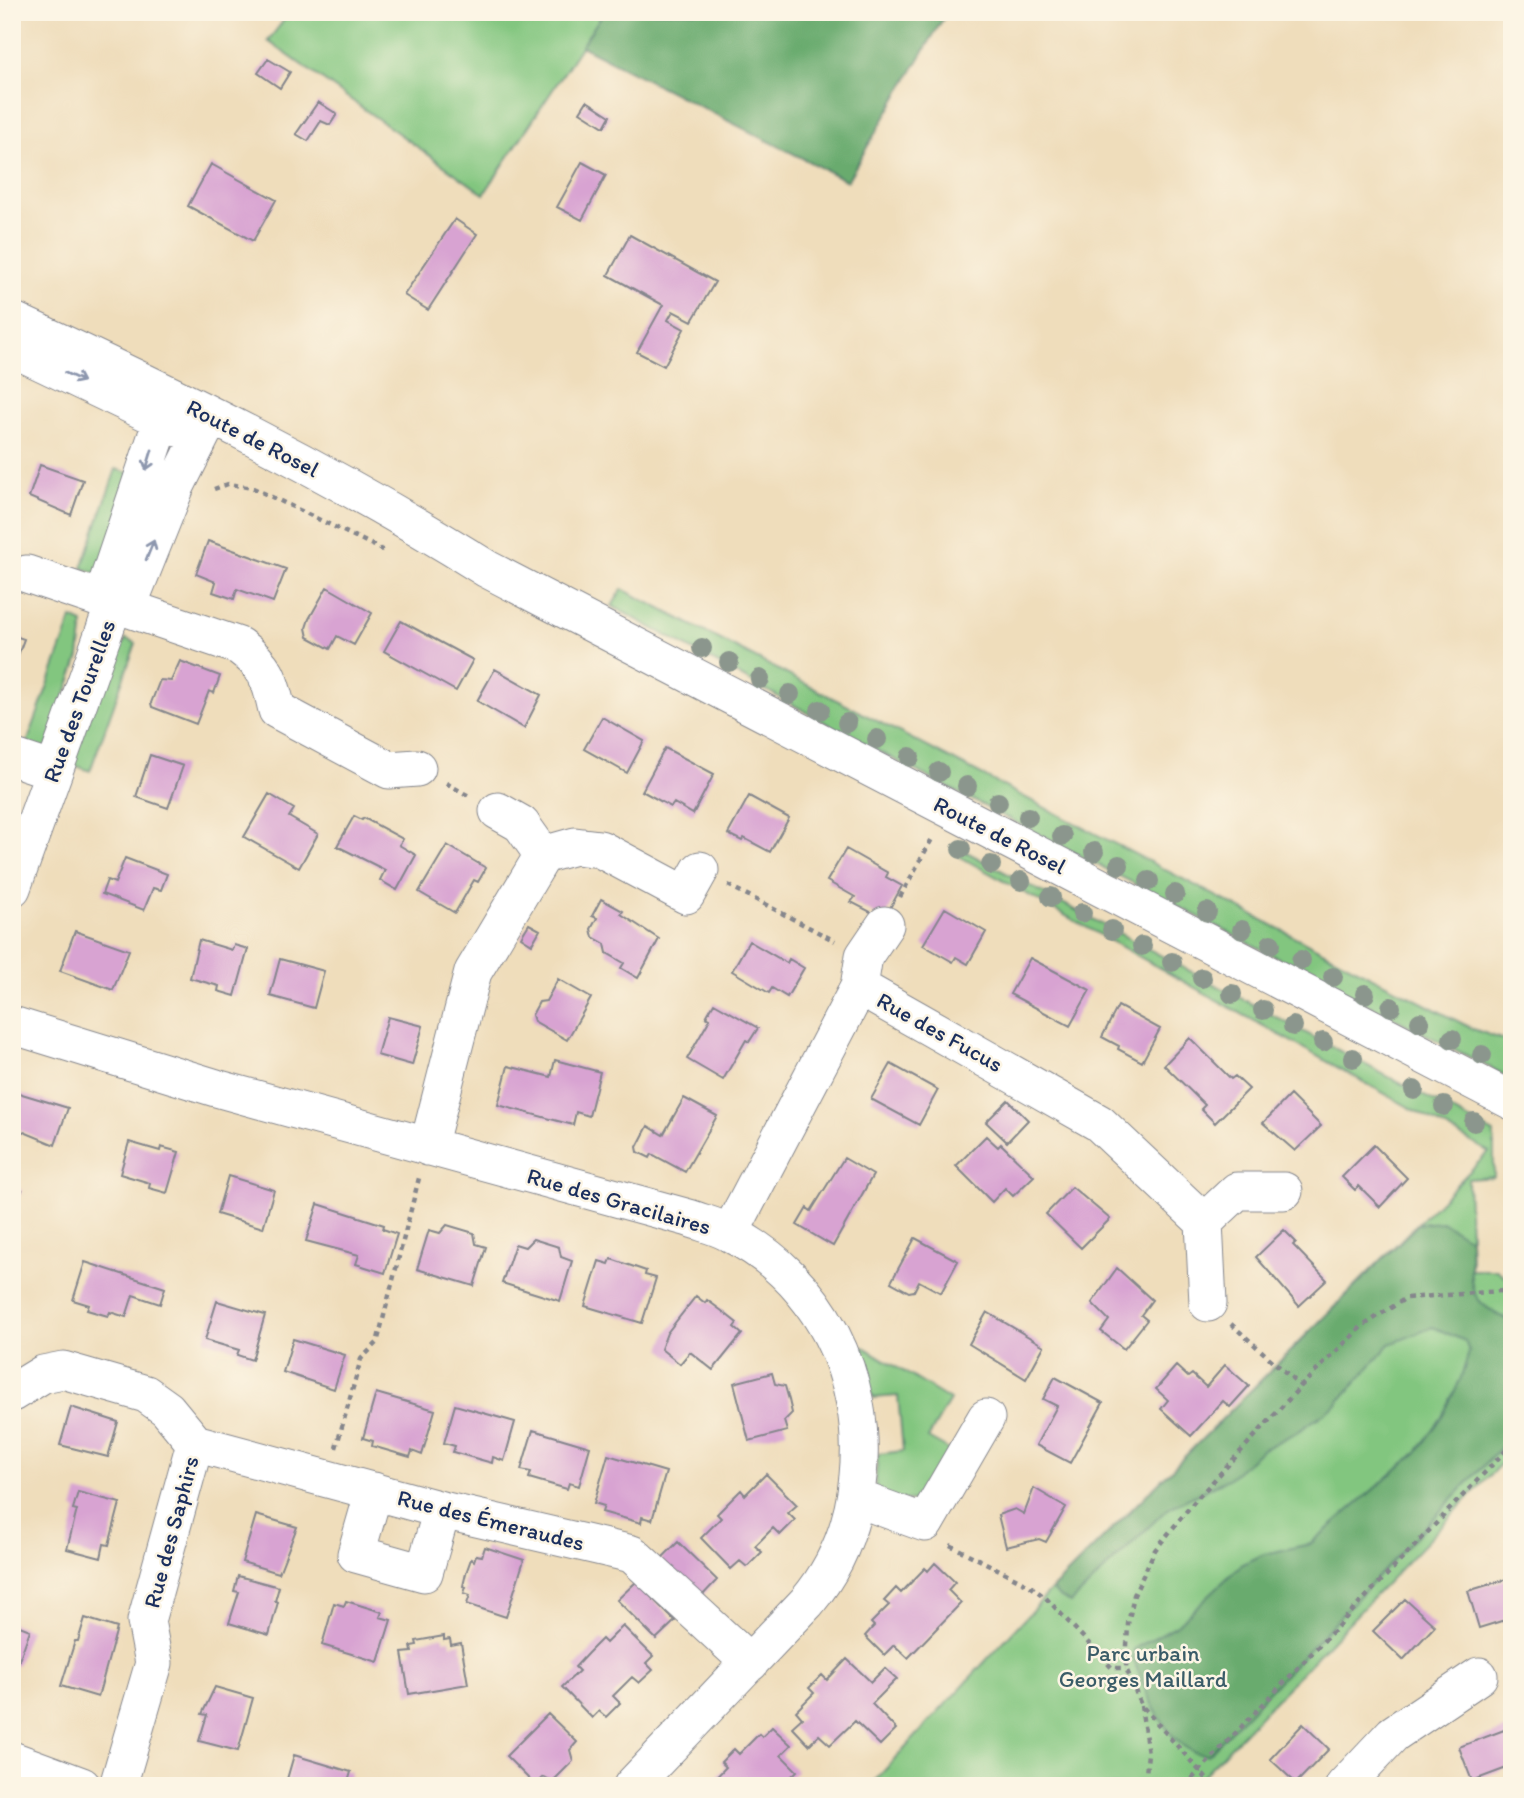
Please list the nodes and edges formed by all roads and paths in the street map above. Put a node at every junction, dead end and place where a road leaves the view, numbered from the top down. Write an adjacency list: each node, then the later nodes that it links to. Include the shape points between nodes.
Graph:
1 (12, 320): 3 (street, Route de Rosel)
2 (12, 348): 3 (street, Route de Rosel, one-way to 3)
3 (166, 407): 4 (street, Route de Rosel); 6 (street, Rue des Tourelles, one-way to 6, via 107,584)
4 (205, 427): 6 (street, one-way to 4, via 133,593); 18 (street, Route de Rosel, via 329,503 487,569)
5 (27, 574): 6 (street)
6 (114, 604): 8 (street, via 239,646 260,661 277,710 388,770); 9 (street, Rue des Tourelles)
7 (12, 757): 9 (street)
8 (417, 768): 10 (path)
9 (54, 771): 14 (street, Rue des Tourelles)
10 (498, 811): 12 (street, via 521,824)
11 (938, 827): 15 (path)
12 (543, 855): 13 (street, via 575,846 600,849 686,895); 19 (street, via 473,972)
13 (700, 870): 16 (path)
14 (12, 888)
15 (885, 925): 16 (street)
16 (862, 972): 21 (street, Rue des Fucus, via 1099,1123); 22 (street, Rue des Fucus)
17 (12, 1025): 19 (street, Rue des Gracilaires)
18 (1512, 1101)
19 (428, 1147): 22 (street, Rue des Gracilaires); 30 (path, via 377,1343 361,1359)
20 (1284, 1191): 21 (street, via 1237,1191)
21 (1204, 1222): 24 (street)
22 (730, 1233): 32 (street, Rue des Gracilaires, via 795,1284 840,1350 860,1420)
23 (1512, 1302): 25 (path, via 1502,1291 1406,1298 1361,1327)
24 (1208, 1303): 25 (path)
25 (1301, 1386): 36 (path, via 1155,1550 1134,1595)
26 (12, 1393): 28 (street, Rue des Saphirs, via 43,1374 63,1370 146,1394 167,1409)
27 (986, 1418): 34 (street)
28 (195, 1443): 30 (street, Rue des Émeraudes); 42 (street, Rue des Saphirs, via 146,1621 154,1663)
29 (1512, 1444): 40 (path)
30 (327, 1478): 31 (street, Rue des Émeraudes)
31 (374, 1491): 33 (street, Rue des Émeraudes); 33 (street, via 356,1554 424,1573)
32 (856, 1498): 34 (street); 35 (street, Rue des Gracilaires, via 850,1525 827,1578)
33 (442, 1510): 35 (street, Rue des Émeraudes, via 632,1555)
34 (935, 1532): 36 (path, via 1046,1598 1112,1668)
35 (750, 1663): 43 (street, Rue des Gracilaires)
36 (1126, 1668): 38 (path)
37 (1479, 1676): 47 (street, via 1392,1734)
38 (1141, 1705): 40 (path); 44 (path, via 1148,1753)
39 (12, 1760): 41 (street)
40 (1200, 1771): 45 (path); 46 (path)
41 (82, 1786)
42 (118, 1786)
43 (632, 1786)
44 (1145, 1786)
45 (1185, 1786)
46 (1213, 1786)
47 (1344, 1786)

